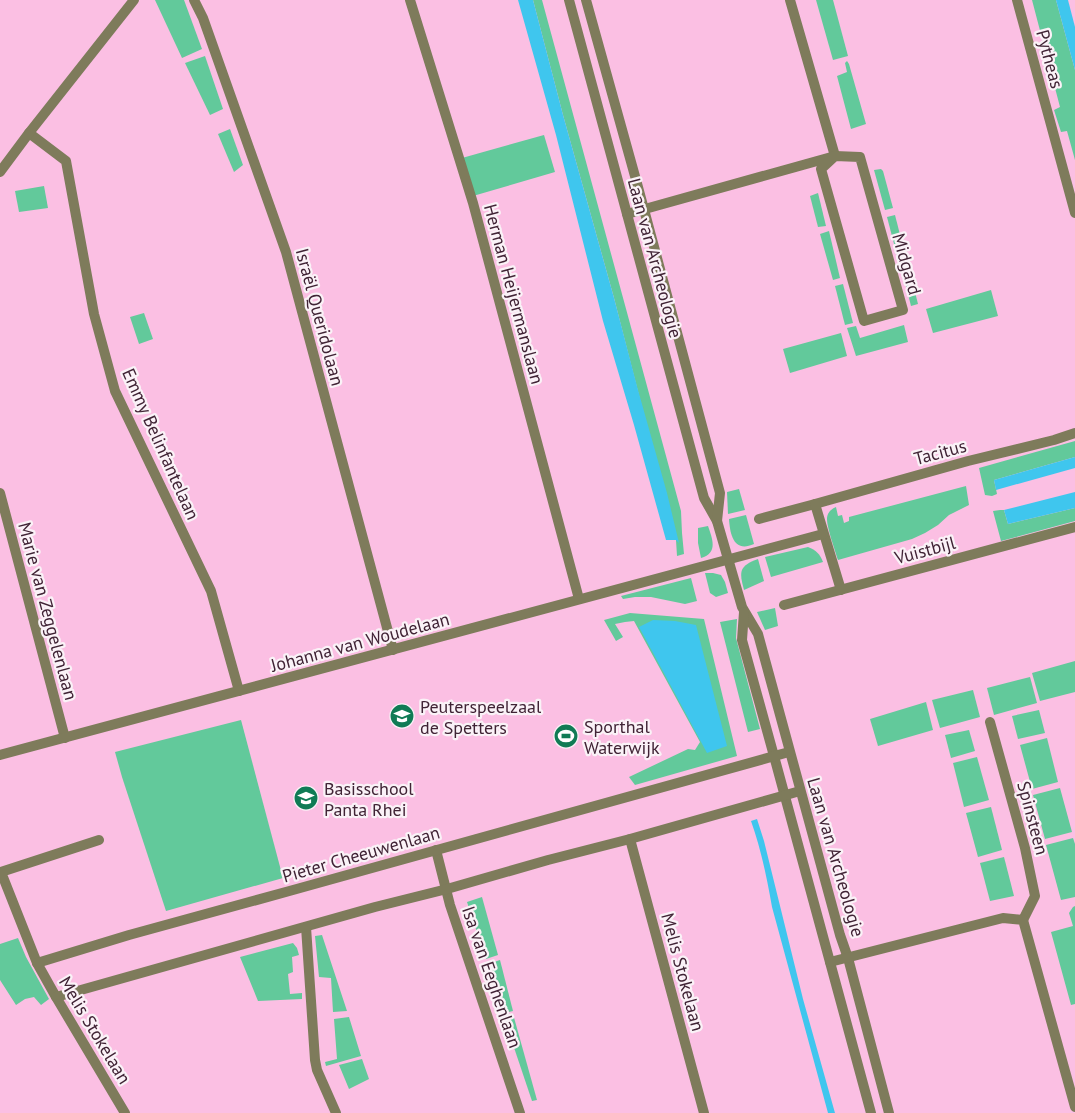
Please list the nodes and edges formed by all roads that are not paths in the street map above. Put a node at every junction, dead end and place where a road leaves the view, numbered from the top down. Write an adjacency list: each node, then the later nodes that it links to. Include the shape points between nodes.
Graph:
1 (134, 0): 8 (street)
2 (194, 0): 26 (street, Israël Queridolaan, via 286,252)
3 (410, 0): 23 (street, Herman Heijermanslaan, via 473,203)
4 (569, 0): 13 (street, Laan van Archeologie)
5 (586, 0): 11 (street, Laan van Archeologie)
6 (790, 0): 9 (street)
7 (1017, 0): 12 (street, Pytheas)
8 (28, 133): 10 (street); 27 (street, Emmy Belinfantelaan, via 66,161 94,314 115,391 210,591)
9 (834, 156): 9 (street, Midgard, via 821,169 864,321 903,310 860,157); 11 (street, Midgard)
10 (0, 172)
11 (644, 209): 13 (street, Midgard); 18 (street, Laan van Archeologie, via 720,493)
12 (1075, 212)
13 (627, 214): 18 (street, Laan van Archeologie, via 704,498)
14 (1075, 433): 16 (street, Tacitus)
15 (0, 493): 29 (street, Marie van Zeggelenlaan)
16 (815, 504): 17 (street, Tacitus); 20 (street)
17 (759, 519)
18 (717, 521): 21 (street, Laan van Archeologie)
19 (1075, 527): 22 (street, Vuistbijl)
20 (823, 534): 21 (street); 22 (street)
21 (728, 560): 23 (street, Johanna van Woudelaan); 25 (street, Laan van Archeologie)
22 (841, 590): 24 (street, Vuistbijl)
23 (579, 599): 26 (street, Johanna van Woudelaan)
24 (784, 605)
25 (744, 612): 30 (street, Laan van Archeologie, via 758,634); 32 (street, Laan van Archeologie, via 742,640)
26 (393, 650): 27 (street, Johanna van Woudelaan)
27 (239, 691): 29 (street, Johanna van Woudelaan)
28 (990, 722): 40 (street, Spinsteen, via 1035,896)
29 (65, 738): 31 (street, Johanna van Woudelaan)
30 (790, 752): 32 (street, Pieter Cheeuwenlaan); 33 (street, Laan van Archeologie)
31 (0, 755)
32 (774, 756): 34 (street, Laan van Archeologie); 37 (street, Pieter Cheeuwenlaan)
33 (800, 792): 34 (street); 42 (street, Laan van Archeologie)
34 (785, 796): 35 (street); 43 (street, Laan van Archeologie)
35 (630, 839): 39 (street); 50 (street, Melis Stokelaan)
36 (99, 840): 38 (street)
37 (436, 850): 39 (street, Isa van Eeghenlaan); 44 (street, Pieter Cheeuwenlaan, via 129,935)
38 (1, 872): 44 (street)
39 (447, 890): 41 (street); 49 (street, Isa van Eeghenlaan)
40 (1023, 920): 42 (street, via 1003,918); 46 (street)
41 (306, 927): 45 (street); 48 (street, via 315,1060)
42 (848, 958): 43 (street); 52 (street, Laan van Archeologie)
43 (830, 962): 51 (street, Laan van Archeologie)
44 (37, 964): 45 (street, Melis Stokelaan)
45 (56, 997): 47 (street, Melis Stokelaan)
46 (1075, 1107)
47 (125, 1113)
48 (336, 1113)
49 (520, 1113)
50 (704, 1113)
51 (871, 1113)
52 (889, 1113)

